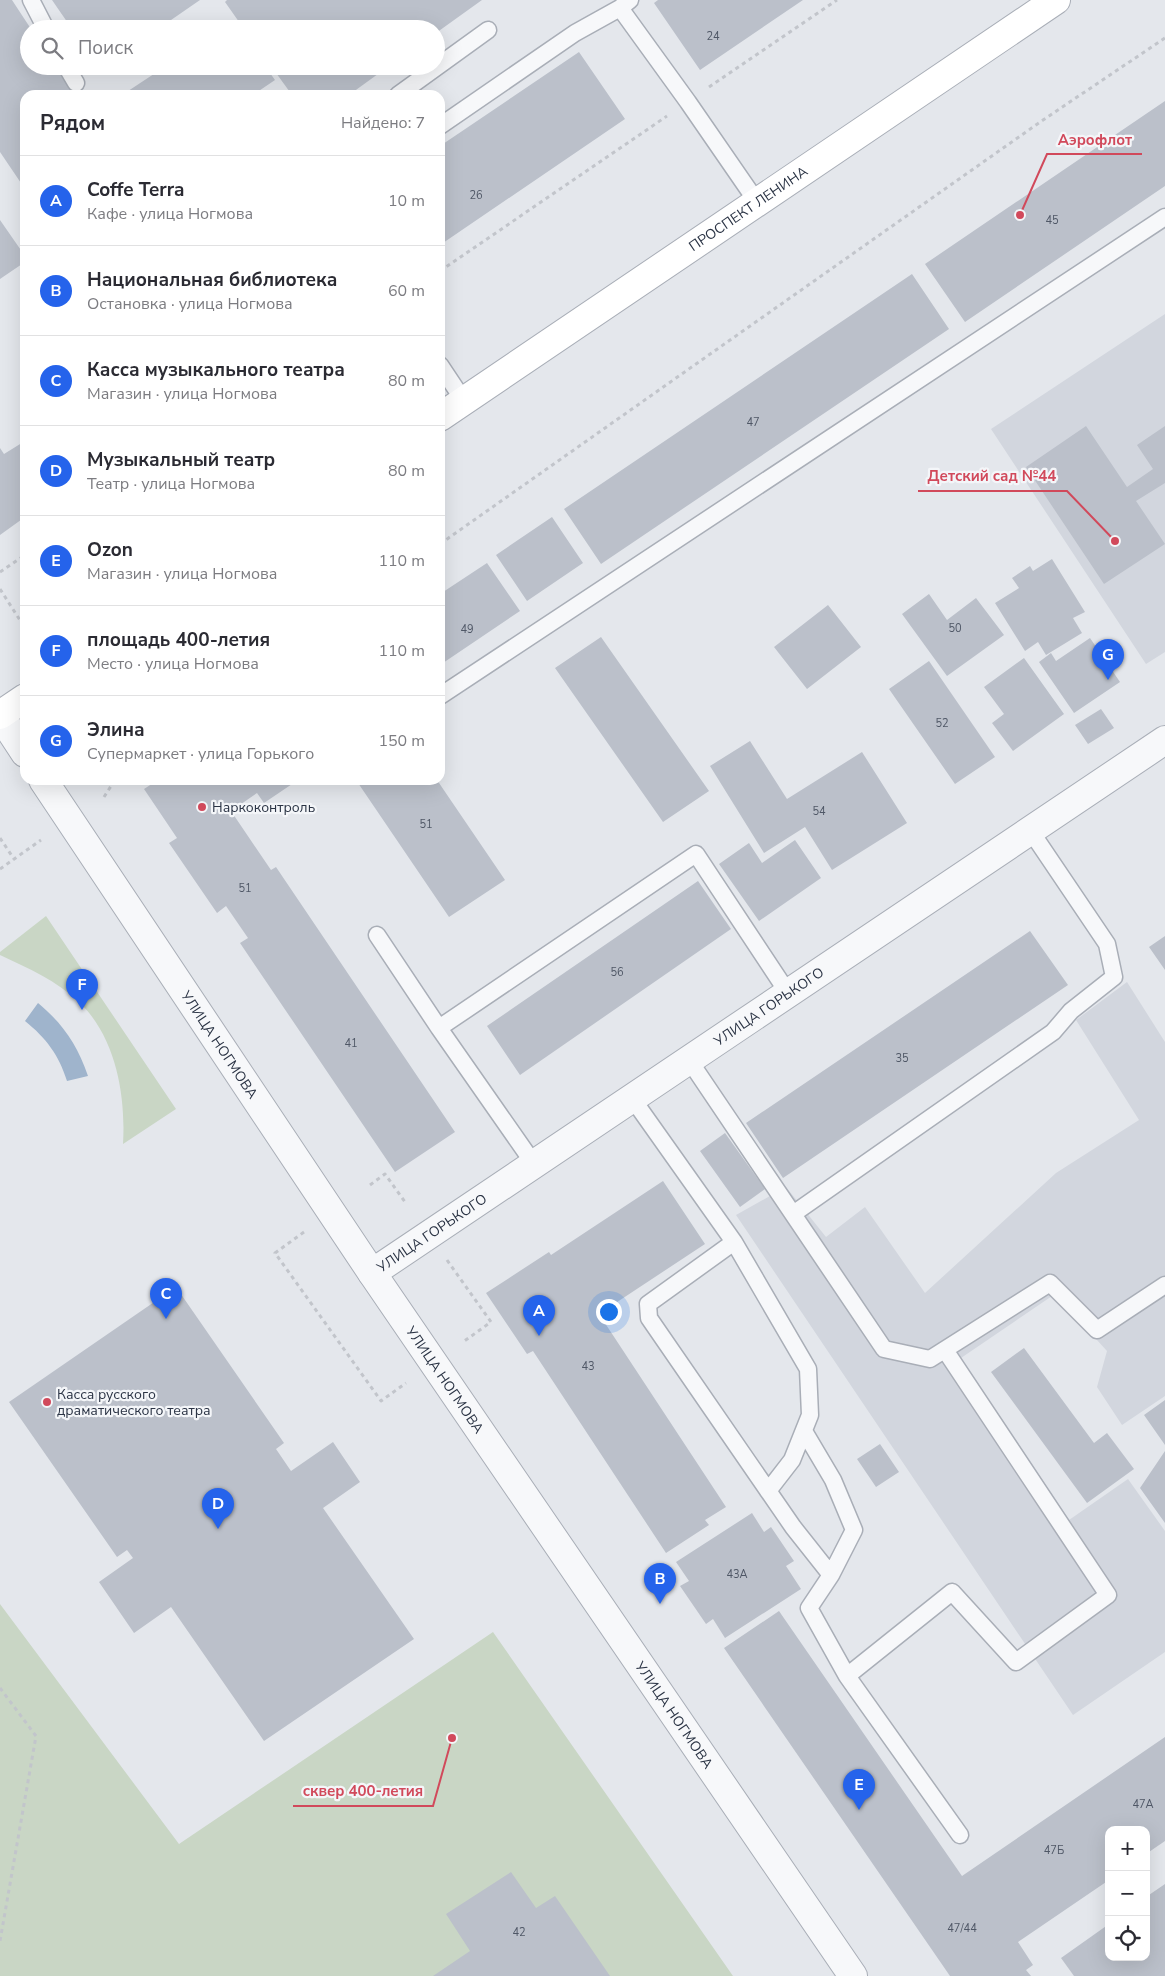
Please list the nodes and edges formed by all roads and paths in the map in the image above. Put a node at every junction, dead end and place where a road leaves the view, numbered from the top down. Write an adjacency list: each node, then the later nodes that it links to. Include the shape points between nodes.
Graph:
1 (31, 0): 5 (lane)
2 (837, 0): 13 (path)
3 (1056, 0): 15 (main road, ПРОСПЕКТ ЛЕНИНА)
4 (625, 4): 13 (lane); 14 (lane, via 575,33)
5 (41, 20)
6 (488, 30): 8 (lane)
7 (1165, 38): 21 (path, via 1043,120)
8 (445, 61)
9 (71, 75): 11 (lane)
10 (426, 75): 12 (lane)
11 (76, 84)
12 (405, 90)
13 (688, 102): 15 (lane); 17 (path)
14 (445, 123)
15 (757, 202): 19 (main road, ПРОСПЕКТ ЛЕНИНА)
16 (1165, 218): 26 (lane)
17 (445, 268)
18 (445, 373): 19 (lane)
19 (464, 401): 20 (main road, ПРОСПЕКТ ЛЕНИНА)
20 (445, 414)
21 (445, 540)
22 (20, 558): 23 (path)
23 (0, 572)
24 (0, 589): 25 (path)
25 (20, 620)
26 (445, 693)
27 (20, 701): 28 (main road)
28 (0, 715): 30 (street)
29 (1165, 740): 34 (street, УЛИЦА ГОРЬКОГО)
30 (20, 745)
31 (46, 785): 51 (street, УЛИЦА НОГМОВА)
32 (112, 785): 33 (path)
33 (104, 797)
34 (1030, 830): 40 (street, УЛИЦА ГОРЬКОГО); 47 (lane, via 1107,944 1114,977 1071,1012 1053,1032)
35 (0, 838): 37 (path)
36 (41, 840): 37 (path)
37 (14, 859): 38 (path)
38 (0, 869)
39 (377, 935): 41 (lane)
40 (788, 993): 41 (lane, via 696,854); 42 (street, УЛИЦА ГОРЬКОГО)
41 (439, 1028): 44 (lane)
42 (689, 1060): 43 (street, УЛИЦА ГОРЬКОГО); 47 (lane)
43 (632, 1098): 44 (street, УЛИЦА ГОРЬКОГО); 49 (lane)
44 (534, 1164): 51 (street, УЛИЦА ГОРЬКОГО)
45 (370, 1185): 46 (path, via 385,1174)
46 (405, 1202)
47 (793, 1214): 54 (lane, via 884,1349 930,1359)
48 (304, 1232): 55 (path, via 275,1253 381,1401)
49 (734, 1242): 56 (lane, via 808,1369 810,1415); 57 (lane, via 648,1304 649,1318)
50 (446, 1259): 53 (path, via 492,1322)
51 (372, 1273): 63 (street, УЛИЦА НОГМОВА)
52 (1165, 1285): 54 (lane, via 1097,1330 1050,1283)
53 (463, 1342)
54 (946, 1350): 59 (lane, via 1108,1595 1016,1662 952,1592)
55 (406, 1383)
56 (804, 1431): 57 (lane, via 792,1460); 58 (lane, via 833,1480 854,1530)
57 (768, 1491): 58 (lane)
58 (831, 1575): 59 (lane, via 808,1608)
59 (847, 1676): 61 (lane)
60 (0, 1688): 62 (path, via 36,1736)
61 (960, 1834)
62 (0, 1940)
63 (853, 1976)

